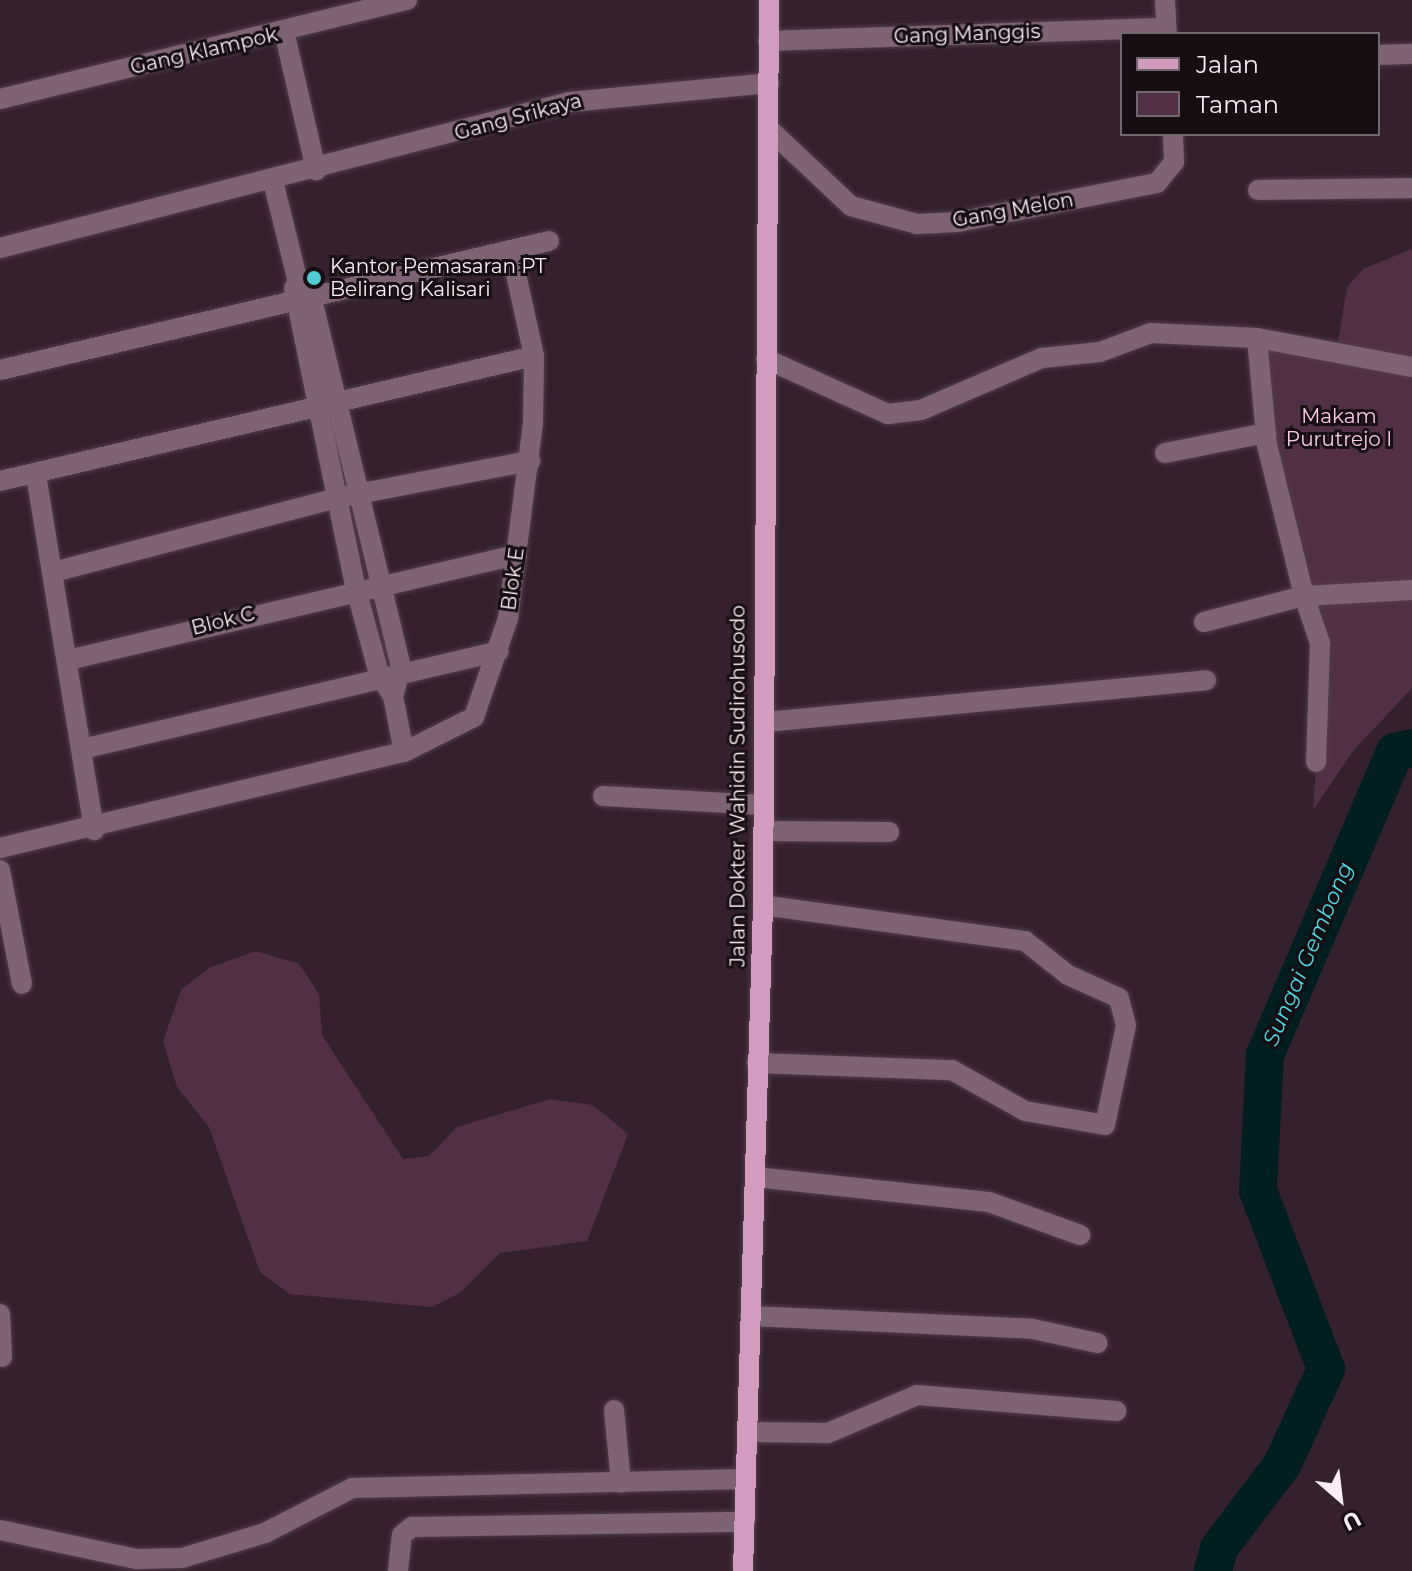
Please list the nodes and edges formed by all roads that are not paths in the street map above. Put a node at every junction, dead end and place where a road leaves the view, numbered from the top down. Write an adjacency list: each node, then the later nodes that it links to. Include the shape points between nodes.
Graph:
1 (407, 0): 4 (street, Gang Klampok)
2 (769, 0): 8 (main road, Jalan Dokter Wahidin Sudirohusodo)
3 (1165, 0): 5 (street)
4 (284, 31): 12 (street, Gang Klampok); 15 (street)
5 (1167, 31): 7 (street, Gang Manggis)
6 (1120, 32): 8 (street, Gang Manggis)
7 (1127, 32)
8 (768, 41): 11 (main road, Jalan Dokter Wahidin Sudirohusodo)
9 (1412, 54): 10 (street)
10 (1380, 55)
11 (769, 83): 13 (main road, Jalan Dokter Wahidin Sudirohusodo); 15 (street, Gang Srikaya, via 590,98)
12 (0, 99)
13 (769, 129): 14 (street, Gang Melon, via 851,206 917,224 1157,183 1170,172); 25 (main road, Jalan Dokter Wahidin Sudirohusodo)
14 (1173, 144)
15 (316, 170): 16 (street, Gang Srikaya)
16 (273, 181): 20 (street, Gang Srikaya); 22 (street)
17 (1412, 188): 18 (street)
18 (1258, 190)
19 (549, 241): 21 (street)
20 (0, 248)
21 (511, 251): 22 (street); 24 (street, Blok E)
22 (301, 297): 27 (street); 28 (street); 29 (street)
23 (1257, 338): 25 (street, via 1151,333 1100,352 1042,358 904,413 875,409); 26 (street); 30 (street)
24 (534, 356): 28 (street); 32 (street, Blok E)
25 (766, 359): 50 (main road, Jalan Dokter Wahidin Sudirohusodo)
26 (1412, 367)
27 (0, 370)
28 (337, 400): 29 (street); 35 (street)
29 (314, 402): 33 (street); 36 (street)
30 (1266, 433): 31 (street); 42 (street)
31 (1165, 453)
32 (530, 461): 35 (street); 37 (street, Blok E)
33 (36, 475): 34 (street); 38 (street)
34 (0, 481)
35 (358, 494): 36 (street); 39 (street)
36 (337, 498): 38 (street); 40 (street)
37 (517, 555): 39 (street, Blok C); 44 (street, Blok E)
38 (57, 571): 45 (street)
39 (379, 584): 40 (street, Blok C); 46 (street)
40 (356, 589): 45 (street, Blok C); 47 (street)
41 (1412, 590): 42 (street)
42 (1304, 596): 43 (street); 53 (street, via 1320,643)
43 (1204, 622)
44 (499, 651): 46 (street); 52 (street, Blok E, via 474,717)
45 (68, 660): 51 (street)
46 (401, 668): 47 (street); 49 (street)
47 (379, 674): 49 (street); 51 (street)
48 (1206, 680): 50 (street)
49 (393, 696): 52 (street)
50 (765, 722): 55 (main road, Jalan Dokter Wahidin Sudirohusodo)
51 (82, 749): 56 (street)
52 (404, 752): 56 (street, Blok E)
53 (1316, 762)
54 (603, 796): 55 (street)
55 (763, 805): 57 (main road, Jalan Dokter Wahidin Sudirohusodo)
56 (94, 830): 59 (street, Blok E)
57 (763, 831): 58 (street); 61 (main road, Jalan Dokter Wahidin Sudirohusodo)
58 (889, 832)
59 (0, 848)
60 (0, 870): 62 (street)
61 (763, 905): 63 (main road, Jalan Dokter Wahidin Sudirohusodo); 63 (street, via 1025,941 1068,975 1119,998 1126,1025 1105,1125 1025,1111 952,1070)
62 (22, 984)
63 (757, 1063): 64 (main road, Jalan Dokter Wahidin Sudirohusodo)
64 (755, 1177): 65 (street, via 975,1200); 67 (main road, Jalan Dokter Wahidin Sudirohusodo)
65 (1080, 1235)
66 (0, 1314): 69 (street)
67 (750, 1316): 68 (street, via 1033,1329); 72 (main road, Jalan Dokter Wahidin Sudirohusodo)
68 (1097, 1343)
69 (2, 1357)
70 (614, 1410): 74 (street)
71 (1116, 1411): 72 (street, via 917,1395 828,1433)
72 (748, 1432): 73 (main road, Jalan Dokter Wahidin Sudirohusodo)
73 (746, 1479): 74 (street); 75 (main road, Jalan Dokter Wahidin Sudirohusodo)
74 (621, 1483): 76 (street, via 352,1488 265,1533 182,1558 137,1559)
75 (745, 1522): 77 (street, via 412,1527 402,1535); 78 (main road, Jalan Dokter Wahidin Sudirohusodo)
76 (0, 1530)
77 (398, 1571)
78 (743, 1571)

